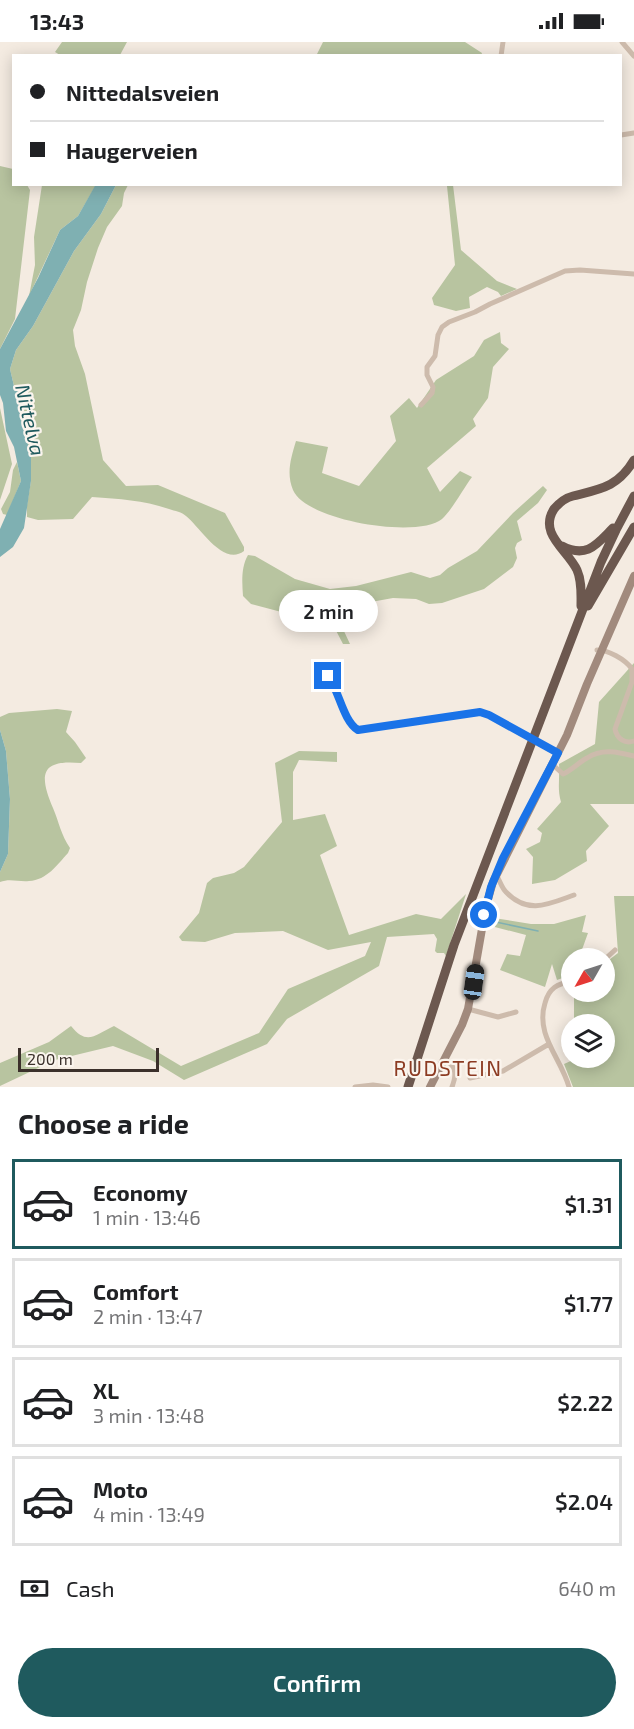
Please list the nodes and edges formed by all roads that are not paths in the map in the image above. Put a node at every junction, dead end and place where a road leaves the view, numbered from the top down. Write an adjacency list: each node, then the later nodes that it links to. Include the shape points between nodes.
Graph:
1 (622, 42): 2 (street)
2 (634, 56)
3 (634, 274): 4 (street, via 565,271 449,322 442,327 435,356 426,367 433,387)
4 (421, 405)
5 (634, 460): 9 (highway, via 610,485 569,497 558,505 550,526)
6 (634, 496): 7 (highway)
7 (620, 522): 9 (highway, via 587,549 571,550); 11 (highway)
8 (634, 527): 11 (highway)
9 (557, 543): 11 (highway, via 578,573)
10 (634, 576): 12 (main road)
11 (581, 615): 28 (highway, via 458,946)
12 (600, 651): 14 (street, via 628,664 633,674 615,731 622,740); 15 (main road, via 569,731)
13 (328, 676): 15 (street, bridge, via 350,722 358,730 474,712 489,715)
14 (634, 741)
15 (553, 751): 17 (main road)
16 (634, 756): 17 (street, via 597,753 563,774)
17 (552, 765): 18 (main road)
18 (496, 875): 19 (street, via 513,898 537,907); 21 (main road, via 486,906)
19 (574, 895)
20 (561, 984): 23 (street, via 548,993 544,1006 542,1023)
21 (468, 1009): 22 (street, via 498,1017); 24 (main road)
22 (516, 1012)
23 (549, 1044): 25 (street, via 503,1071); 31 (street)
24 (444, 1059): 29 (main road); 30 (street, via 455,1070)
25 (470, 1078)
26 (355, 1087): 27 (street)
27 (388, 1087)
28 (411, 1087)
29 (430, 1087)
30 (452, 1087)
31 (569, 1087)

